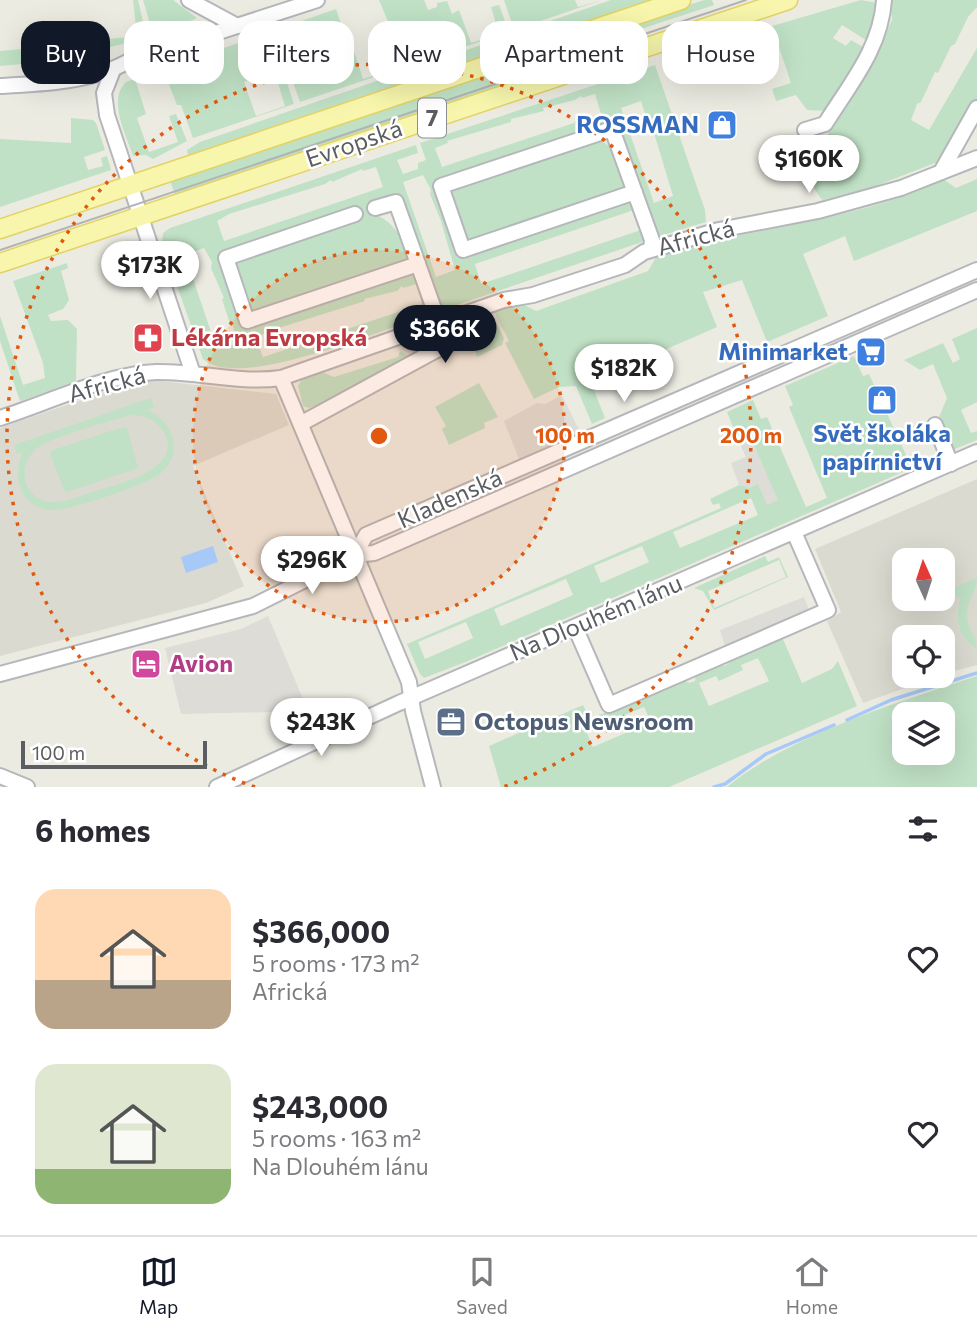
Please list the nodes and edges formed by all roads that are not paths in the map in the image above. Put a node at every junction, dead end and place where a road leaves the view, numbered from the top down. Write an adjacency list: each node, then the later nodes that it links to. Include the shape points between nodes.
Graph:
1 (189, 0): 6 (street)
2 (317, 0): 6 (street)
3 (681, 0): 13 (main road, Evropská / 7)
4 (788, 0): 17 (main road, Evropská / 7)
5 (884, 0): 10 (street, via 875,45 825,124)
6 (237, 26): 7 (street)
7 (113, 70): 8 (street); 13 (street, via 105,103)
8 (0, 86)
9 (977, 108): 12 (street)
10 (806, 130)
11 (977, 158): 12 (street, Africká)
12 (941, 172): 19 (street, Africká, via 859,200)
13 (130, 186): 17 (street); 18 (main road, Evropská / 7)
14 (635, 192): 14 (street, via 612,129 441,186 463,250); 19 (street)
15 (375, 208): 21 (street, via 396,202)
16 (355, 214): 21 (street, via 226,258 247,321)
17 (141, 216): 20 (main road, Evropská / 7); 26 (street)
18 (0, 229)
19 (652, 249): 24 (street, Africká, via 625,265)
20 (0, 264)
21 (418, 264): 25 (street)
22 (977, 270): 34 (street, Kladenská, via 366,535)
23 (977, 290): 34 (street, Kladenská, via 374,553)
24 (459, 316): 25 (street, Africká); 29 (street, via 464,335)
25 (439, 323): 27 (street, Africká)
26 (193, 374): 27 (street, Africká); 28 (street, Africká, via 141,373)
27 (281, 378): 29 (street)
28 (0, 418)
29 (302, 424): 34 (street)
30 (935, 425): 32 (street)
31 (977, 452): 32 (street, Na Dlouhém lánu)
32 (951, 464): 33 (street, Na Dlouhém lánu)
33 (794, 532): 35 (street, Na Dlouhém lánu); 35 (street, via 828,610 609,705)
34 (355, 555): 36 (street, Kladenská, via 253,606); 37 (street, via 409,682)
35 (575, 627): 37 (street, Na Dlouhém lánu)
36 (0, 674)
37 (411, 698): 40 (street, Na Dlouhém lánu); 41 (street)
38 (0, 776): 39 (street)
39 (27, 787)
40 (217, 787)
41 (433, 787)

